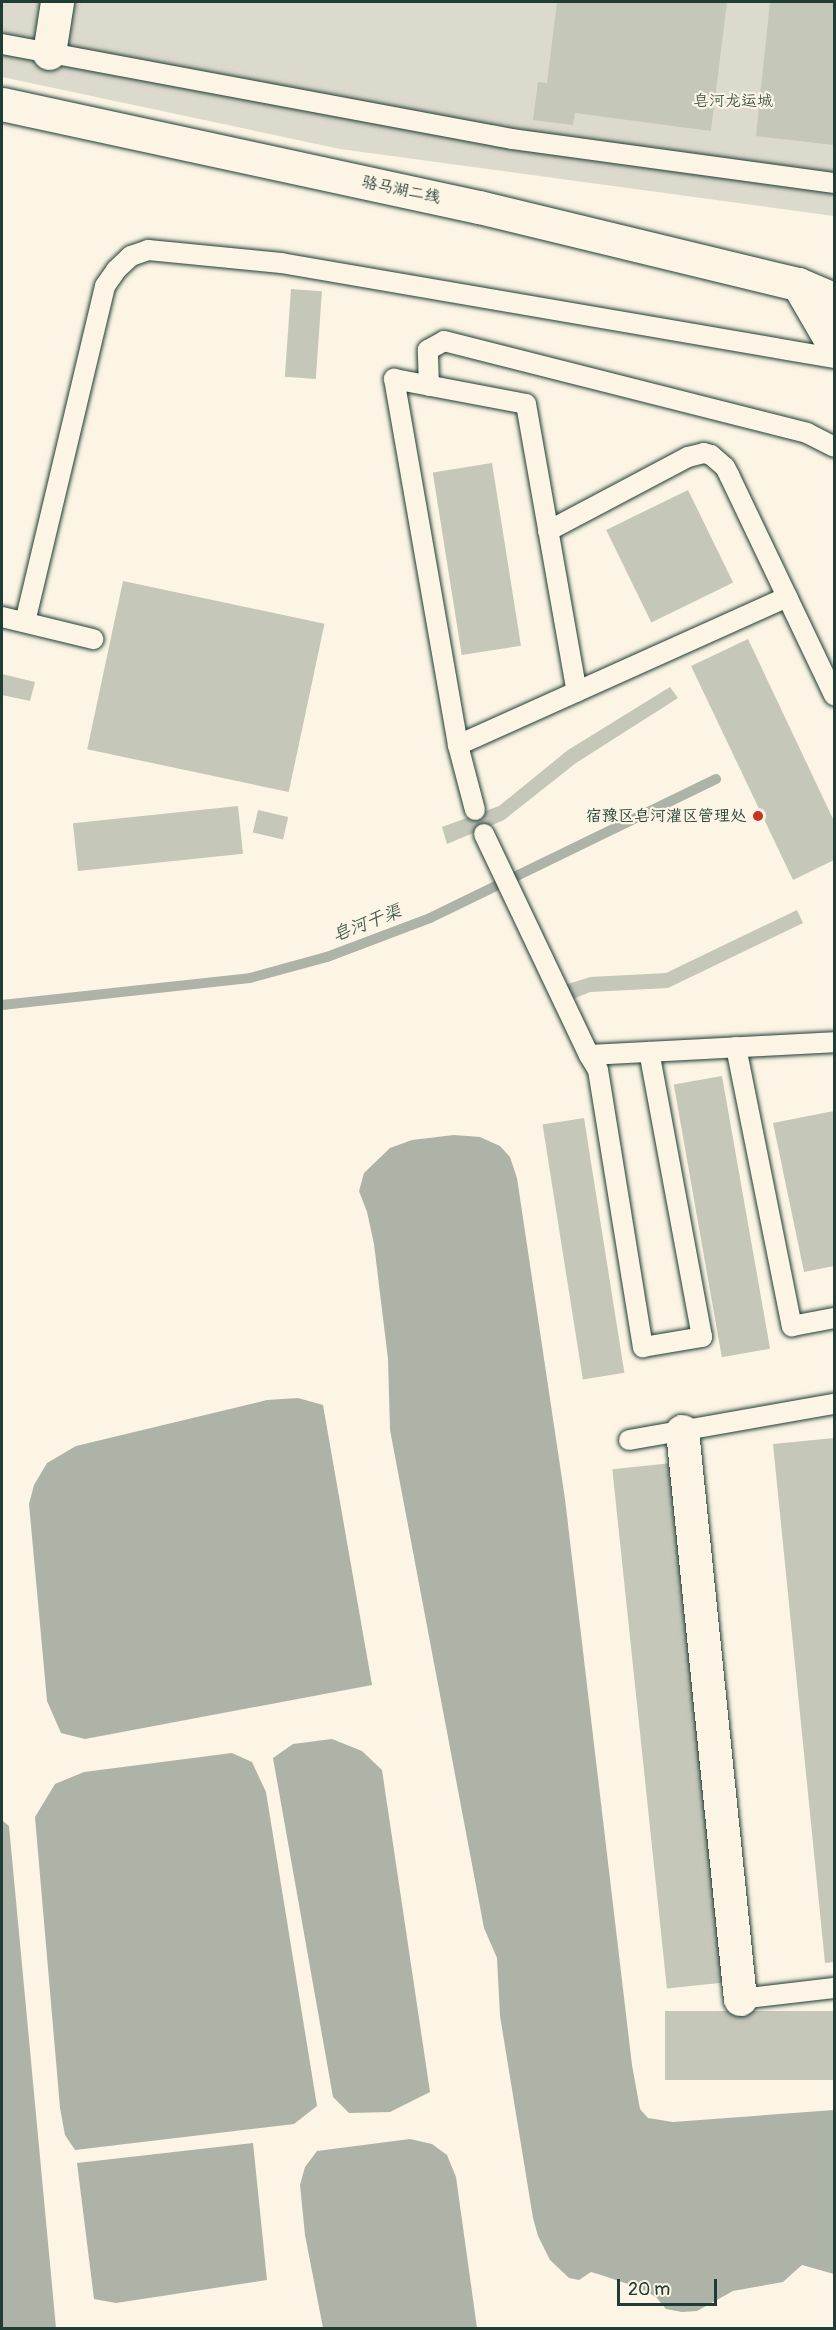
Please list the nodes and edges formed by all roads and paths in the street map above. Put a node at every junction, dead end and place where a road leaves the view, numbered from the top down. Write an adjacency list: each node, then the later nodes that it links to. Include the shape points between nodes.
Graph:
1 (57, 2): 3 (street)
2 (2, 44): 3 (lane)
3 (49, 53): 5 (lane, via 512,140)
4 (2, 104): 6 (street, 骆马湖二线, via 479,207)
5 (834, 183)
6 (798, 284): 7 (street); 8 (street); 9 (street)
7 (834, 285)
8 (834, 299)
9 (834, 346)
10 (834, 358): 16 (lane, via 281,263 148,250 131,256 105,286)
11 (429, 386): 12 (lane, via 428,350 444,341 807,433); 13 (lane, via 526,404); 20 (lane, via 394,379)
12 (834, 447)
13 (548, 531): 14 (lane, via 688,457 704,453 725,467); 18 (lane)
14 (788, 597): 18 (lane); 19 (lane)
15 (2, 617): 16 (lane)
16 (26, 622): 17 (lane)
17 (93, 639)
18 (577, 692): 20 (lane)
19 (834, 695)
20 (458, 746): 21 (lane)
21 (475, 810)
22 (484, 834): 26 (lane)
23 (834, 1042): 24 (lane)
24 (736, 1047): 25 (lane); 27 (lane, via 792,1326)
25 (649, 1052): 26 (lane); 26 (lane, via 702,1337 643,1347 598,1070)
26 (590, 1056)
27 (834, 1318)
28 (834, 1404): 29 (lane)
29 (682, 1431): 30 (lane); 32 (street)
30 (629, 1440)
31 (834, 1988): 32 (lane)
32 (740, 1999)

